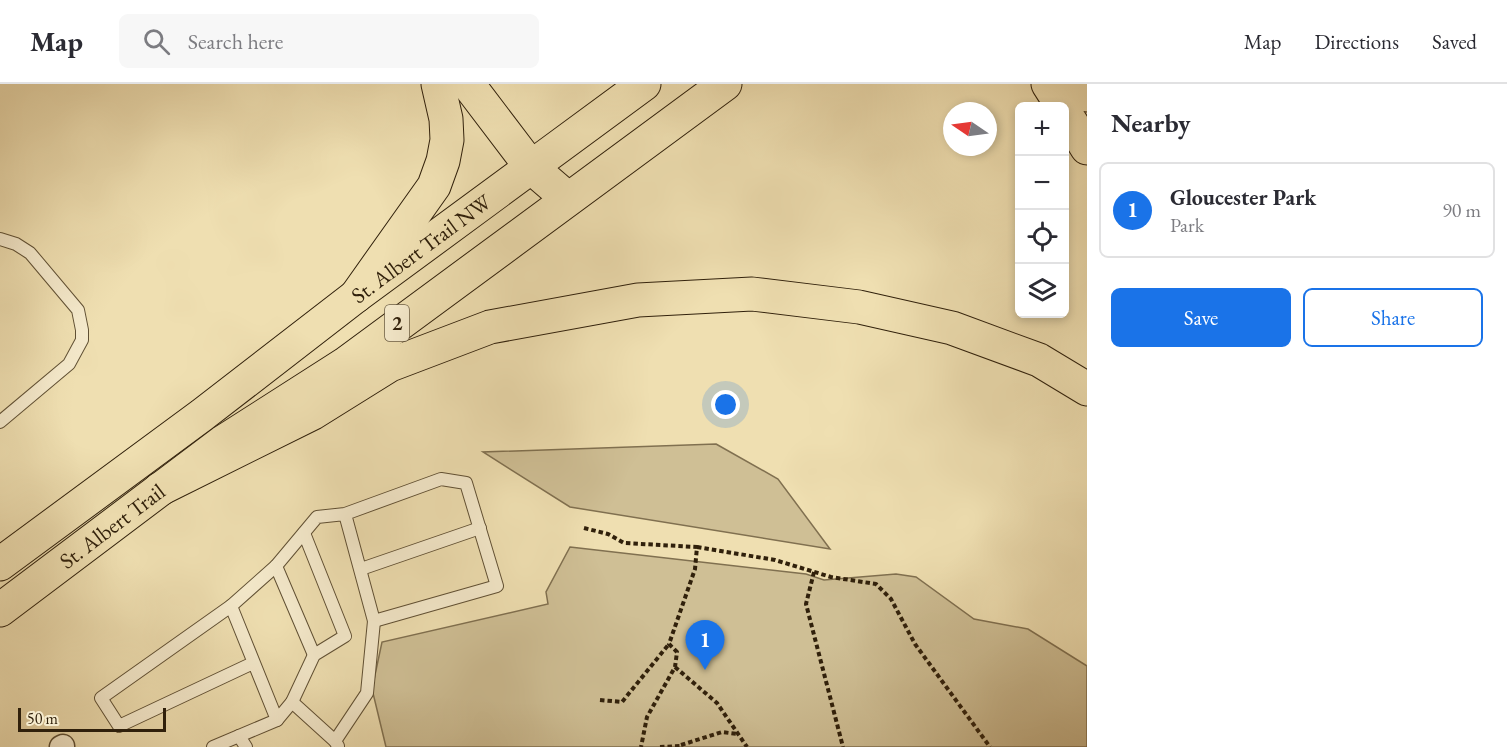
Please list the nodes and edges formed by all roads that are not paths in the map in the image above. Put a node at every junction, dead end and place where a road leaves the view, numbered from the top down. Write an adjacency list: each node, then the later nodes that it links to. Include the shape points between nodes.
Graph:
1 (438, 84): 14 (main road, via 447,140 434,186)
2 (468, 84): 11 (main road)
3 (644, 84): 11 (main road, St. Albert Trail NW / 2)
4 (725, 84): 12 (main road, 2)
5 (1048, 84): 8 (main road)
6 (1081, 84): 7 (main road)
7 (1087, 95)
8 (1059, 102)
9 (1069, 118): 10 (main road)
10 (1087, 148)
11 (531, 167): 12 (main road); 14 (main road, St. Albert Trail NW / 2)
12 (567, 198): 18 (main road, St. Albert Trail NW / 2, via 345,364)
13 (0, 239): 17 (lane, via 30,253 78,310 82,340 69,364)
14 (356, 296): 16 (main road, St. Albert Trail NW / 2)
15 (1087, 390): 19 (main road, via 1039,360 952,328 859,307 752,294 638,300 490,327 390,365 313,412)
16 (202, 415): 23 (main road, St. Albert Trail / 2)
17 (0, 423)
18 (223, 442): 19 (main road, St. Albert Trail / 2)
19 (160, 489): 27 (main road, St. Albert Trail / 2)
20 (345, 514): 21 (lane, via 441,479 466,483); 22 (lane, via 317,518); 25 (lane)
21 (480, 528): 25 (lane); 28 (lane, via 497,586)
22 (304, 533): 24 (lane); 29 (lane, via 345,636)
23 (0, 564)
24 (276, 566): 26 (lane); 29 (lane)
25 (361, 569): 28 (lane)
26 (231, 606): 30 (lane); 30 (lane, via 101,698 119,726)
27 (0, 610)
28 (374, 621): 34 (lane, via 367,693)
29 (314, 655): 31 (lane)
30 (253, 663): 32 (lane)
31 (292, 702): 32 (lane); 34 (lane)
32 (277, 720): 33 (lane)
33 (239, 736): 35 (lane); 36 (lane)
34 (337, 744)
35 (213, 747)
36 (246, 747)

